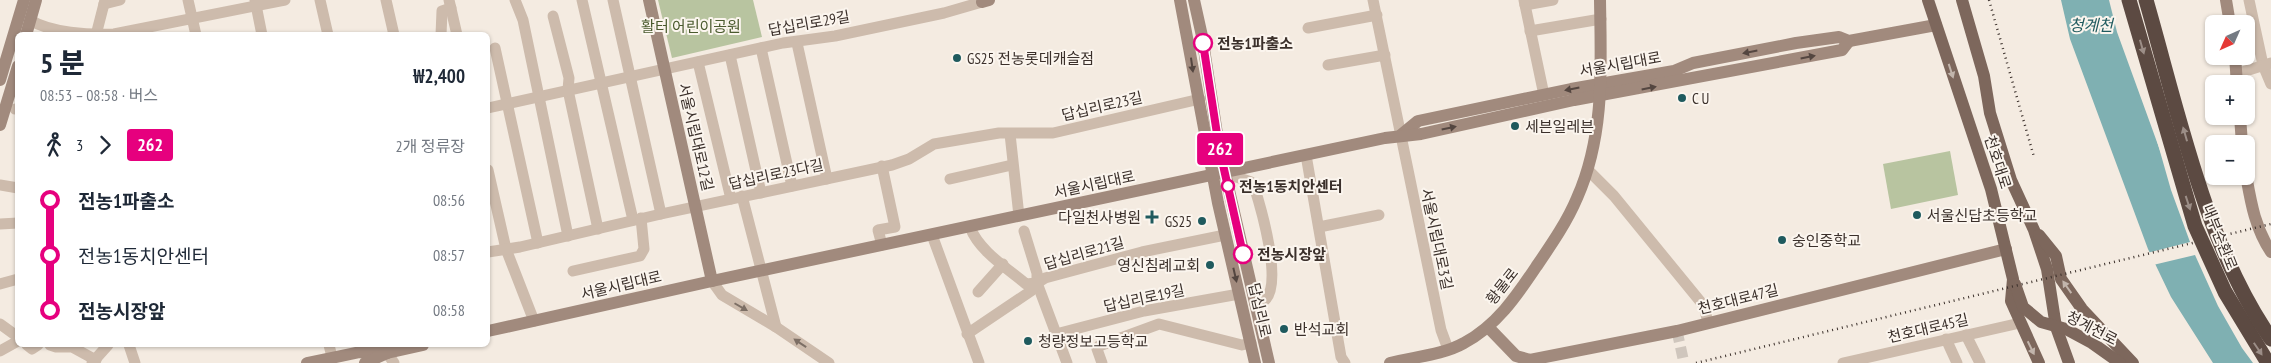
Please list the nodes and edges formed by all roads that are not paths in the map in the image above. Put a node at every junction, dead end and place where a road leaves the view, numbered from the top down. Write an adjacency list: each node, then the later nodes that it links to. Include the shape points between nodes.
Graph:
1 (24, 0): 58 (main road)
2 (36, 0): 33 (main road)
3 (120, 0): 24 (street)
4 (188, 0): 31 (street)
5 (285, 0): 25 (street)
6 (320, 0): 43 (street)
7 (386, 0): 44 (street)
8 (515, 0): 65 (street, via 524,20)
9 (582, 0): 60 (street)
10 (613, 0): 57 (street)
11 (650, 0): 55 (main road, 서울시립대로12길)
12 (1180, 0): 66 (main road, 답십리로, one-way to 66)
13 (1194, 0): 77 (main road, 답십리로)
14 (1374, 0): 28 (street, 서울시립대로3길)
15 (1553, 0): 26 (street)
16 (1600, 0): 32 (main road, 황물로)
17 (1928, 0): 34 (main road, 천호대로)
18 (1962, 0): 97 (main road, 천호대로, via 1984,76 1990,113 2011,180)
19 (2129, 0): 163 (highway, 내부순환로, one-way to 163, bridge, via 2195,226 2225,292)
20 (2146, 0): 132 (highway, 내부순환로, one-way to 20, bridge, via 2245,296 2208,215)
21 (2226, 0): 29 (main road)
22 (2248, 0): 53 (street)
23 (984, 1): 47 (street, 답십리로29길, via 944,14)
24 (105, 2): 39 (street)
25 (255, 3): 31 (street); 42 (street)
26 (1525, 3): 36 (street)
27 (450, 4): 45 (street, via 442,12); 46 (street)
28 (1377, 15): 35 (street); 51 (street, 서울시립대로3길)
29 (2228, 15)
30 (553, 16): 62 (street, via 569,78)
31 (192, 18): 40 (street); 41 (street)
32 (1601, 19): 36 (street); 63 (main road, 황물로)
33 (30, 20): 37 (main road); 38 (street, via 37,25)
34 (1936, 25): 63 (main road, 서울시립대로, via 1849,41 1842,50); 105 (main road, 천호대로, one-way to 105)
35 (1308, 28)
36 (1530, 31): 64 (street)
37 (27, 32)
38 (66, 32)
39 (97, 32)
40 (124, 32)
41 (195, 32)
42 (261, 32)
43 (327, 32)
44 (393, 32)
45 (441, 32)
46 (456, 32)
47 (797, 43): 49 (street, 답십리로29길); 78 (street)
48 (495, 48): 67 (street)
49 (761, 48): 50 (street, 답십리로29길); 83 (street)
50 (730, 55): 52 (street, 답십리로29길); 85 (street)
51 (1385, 55): 54 (street); 72 (street, 서울시립대로3길)
52 (698, 62): 55 (street, 답십리로29길); 86 (street)
53 (2267, 64): 56 (street); 61 (street)
54 (1328, 65)
55 (664, 69): 57 (street, 답십리로29길); 87 (main road, 서울시립대로12길)
56 (2244, 75)
57 (630, 77): 60 (street, 답십리로29길); 88 (street)
58 (0, 80)
59 (15, 80): 69 (main road)
60 (600, 83): 62 (street, 답십리로29길); 91 (street)
61 (2271, 84)
62 (568, 90): 65 (street, 답십리로29길); 96 (street)
63 (1601, 90): 64 (main road, 서울시립대로, one-way to 64); 72 (main road, 서울시립대로, one-way to 63, via 1421,134); 76 (main road, 황물로, via 1599,120)
64 (1544, 95): 72 (main road, 서울시립대로, via 1418,121)
65 (538, 97): 67 (street, 답십리로29길); 101 (street)
66 (1200, 99): 71 (street, 답십리로23길, via 1053,133); 77 (main road, 답십리로)
67 (508, 104): 68 (street, 답십리로29길); 102 (street)
68 (490, 108)
69 (9, 109): 70 (main road)
70 (0, 126)
71 (1010, 134): 74 (street); 75 (street, 답십리로23다길, via 934,144 910,159)
72 (1401, 135): 73 (main road, 서울시립대로); 141 (street, 서울시립대로3길, via 1441,330)
73 (1306, 155): 77 (main road, 서울시립대로); 95 (street)
74 (1012, 165): 80 (street); 90 (street)
75 (882, 166): 78 (street, 답십리로23다길); 103 (street, via 895,227 878,230)
76 (1588, 170): 120 (street, via 1614,196 1704,306); 124 (main road, 황물로, via 1577,200 1544,256 1510,305)
77 (1219, 175): 90 (main road, 서울시립대로); 100 (main road, 답십리로); 118 (main road, 답십리로); 118 (street, via 1251,182 1254,186 1272,259 1267,298)
78 (827, 178): 83 (street, 답십리로23다길)
79 (490, 179): 104 (street)
80 (950, 179)
81 (0, 184): 84 (street)
82 (2248, 185): 107 (main road, via 2253,216)
83 (792, 186): 85 (street, 답십리로23다길)
84 (15, 187)
85 (761, 193): 86 (street, 답십리로23다길)
86 (737, 198): 87 (street, 답십리로23다길); 109 (street)
87 (697, 207): 88 (street, 답십리로23다길); 113 (main road, 서울시립대로12길)
88 (661, 214): 91 (street, 답십리로23다길)
89 (1380, 215): 95 (street)
90 (1019, 216): 94 (main road, 서울시립대로)
91 (637, 219): 96 (street, 답십리로23다길); 110 (street, 서울시립대로, via 644,250 640,256)
92 (15, 223): 93 (street)
93 (0, 224)
94 (970, 227): 99 (main road, 서울시립대로); 108 (street, via 979,243)
95 (1319, 227): 154 (street, via 1341,357)
96 (598, 229): 101 (street, 답십리로23다길)
97 (2034, 230): 125 (main road, 천호대로, via 2047,268); 162 (main road, one-way to 97, via 2082,309 2061,279 2056,256)
98 (1024, 231): 114 (street)
99 (932, 234): 103 (main road, 서울시립대로); 127 (street)
100 (1225, 235): 114 (street, 답십리로21길, via 1142,252 1045,278); 117 (main road, 답십리로, one-way to 117)
101 (568, 236): 102 (street, 답십리로23다길)
102 (538, 243): 104 (street, 답십리로23다길)
103 (882, 245): 109 (main road, 서울시립대로)
104 (506, 249): 106 (street, 답십리로23다길); 119 (street)
105 (2006, 249): 111 (main road, 천호대로); 120 (main road, 천호대로47길)
106 (490, 252)
107 (2271, 252)
108 (1003, 264): 114 (street, via 1026,284); 116 (street)
109 (761, 270): 113 (main road, 서울시립대로); 123 (street)
110 (573, 271)
111 (2013, 279): 121 (main road, 천호대로, via 2011,301); 125 (main road, 청계천로, via 2023,307 2041,322)
112 (15, 280): 115 (street)
113 (712, 281): 119 (main road, 서울시립대로); 123 (street, one-way to 123, via 722,295)
114 (1037, 283): 127 (street, 답십리로21길, via 1031,291); 128 (street)
115 (0, 284)
116 (978, 292)
117 (1239, 294): 128 (street, 답십리로19길, via 1144,311); 133 (main road, 답십리로)
118 (1254, 304): 146 (main road, 답십리로)
119 (534, 321): 126 (main road, 서울시립대로)
120 (1708, 323): 124 (main road, 천호대로47길, via 1530,360 1516,356)
121 (2020, 323): 129 (street, 천호대로45길); 159 (main road, 천호대로, one-way to 159)
122 (0, 324): 130 (street)
123 (776, 327): 150 (street, one-way to 123)
124 (1488, 327): 141 (main road, 황물로, via 1465,343)
125 (2056, 327): 160 (main road, 천호대로); 161 (main road, 청계천로, via 2092,343)
126 (490, 331)
127 (967, 334): 151 (street)
128 (1056, 334): 152 (street)
129 (1966, 335): 131 (street, 천호대로45길); 158 (street)
130 (15, 336)
131 (1946, 339): 156 (street, 천호대로45길); 157 (street)
132 (2271, 339)
133 (1251, 343): 146 (main road, 답십리로); 153 (street, via 1242,345 1159,324 1099,346)
134 (15, 344): 142 (street)
135 (56, 347): 137 (street)
136 (72, 347): 145 (street)
137 (72, 347)
138 (106, 347): 145 (street)
139 (130, 347): 147 (street)
140 (418, 347): 144 (main road)
141 (1448, 349): 155 (main road, 황물로)
142 (0, 351)
143 (331, 351): 144 (main road, via 360,352); 148 (main road)
144 (389, 360): 149 (main road)
145 (94, 362)
146 (1265, 362)
147 (135, 363)
148 (307, 363)
149 (365, 363)
150 (830, 363)
151 (979, 363)
152 (1067, 363)
153 (1102, 363)
154 (1346, 363)
155 (1390, 363)
156 (1843, 363)
157 (1957, 363)
158 (1980, 363)
159 (2039, 363)
160 (2069, 363)
161 (2120, 363)
162 (2132, 363)
163 (2268, 363)

